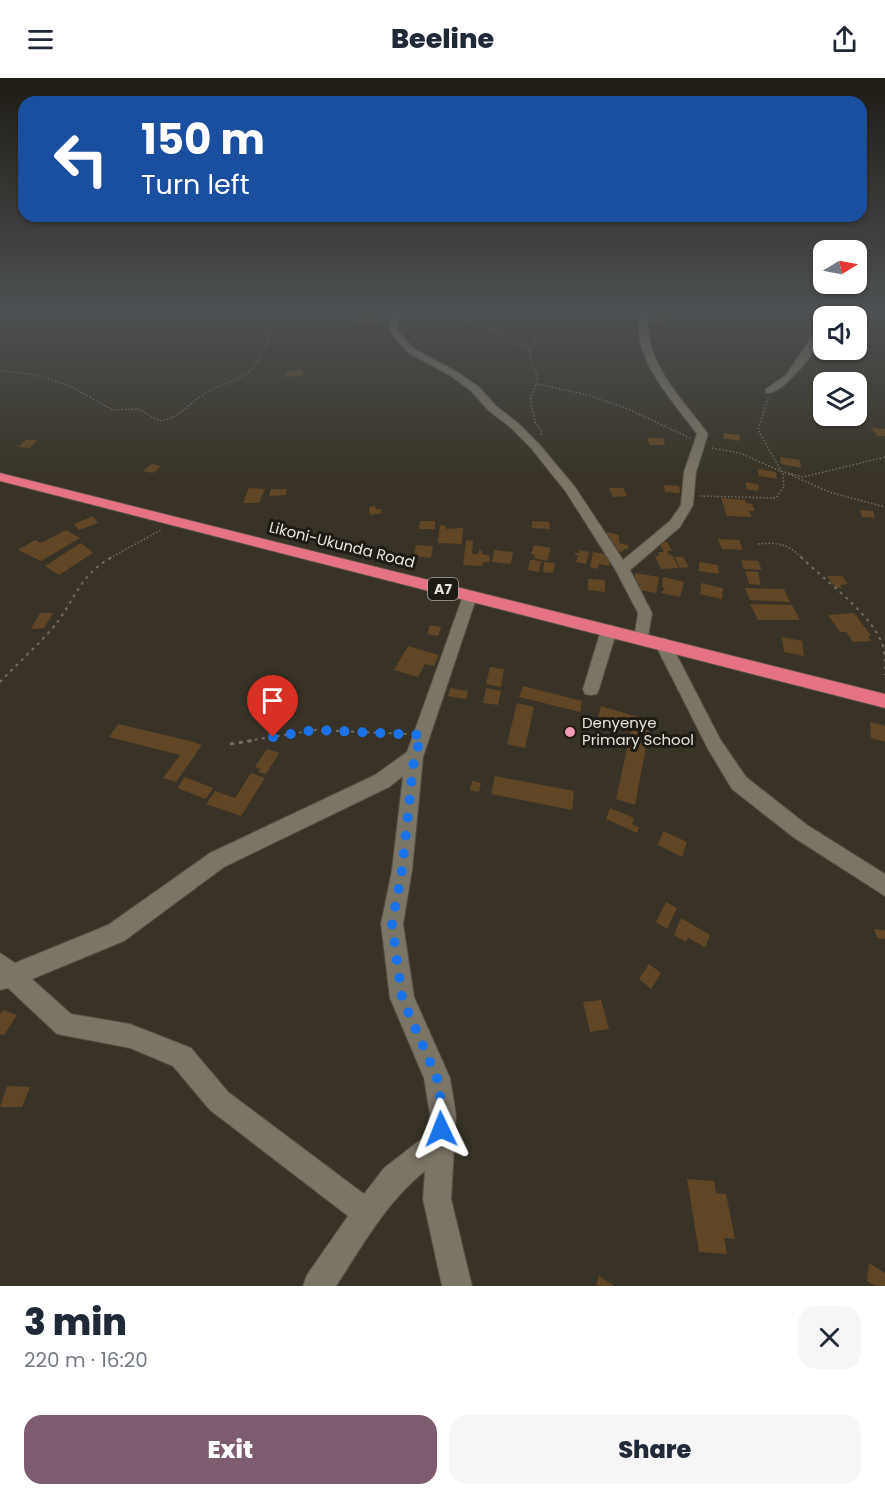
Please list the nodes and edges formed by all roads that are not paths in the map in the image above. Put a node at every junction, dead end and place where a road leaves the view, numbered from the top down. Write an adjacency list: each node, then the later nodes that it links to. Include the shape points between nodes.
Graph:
1 (439, 365): 6 (street, via 475,389 536,446 571,490)
2 (655, 365): 6 (street, via 703,434 690,472 687,505 675,524)
3 (798, 365): 4 (street, via 790,377)
4 (770, 391)
5 (0, 477): 7 (highway, Likoni-Ukunda Road / A7)
6 (622, 569): 9 (street, via 645,613)
7 (470, 596): 8 (highway, Likoni-Ukunda Road / A7); 13 (street)
8 (609, 630): 9 (highway, Likoni-Ukunda Road / A7); 11 (street)
9 (642, 639): 10 (highway, Likoni-Ukunda Road / A7)
10 (663, 644): 12 (highway, Likoni-Ukunda Road / A7); 14 (street, via 714,744 739,783 800,831)
11 (591, 689)
12 (885, 702)
13 (414, 758): 15 (street, via 373,786 217,860 116,933); 16 (street, via 392,924 402,998 437,1078 443,1115)
14 (885, 886)
15 (4, 972): 17 (street, via 66,1025 130,1036 182,1057 219,1101)
16 (440, 1142): 17 (street, via 394,1178); 19 (street, via 436,1199)
17 (367, 1213): 18 (street)
18 (318, 1286)
19 (458, 1286)

